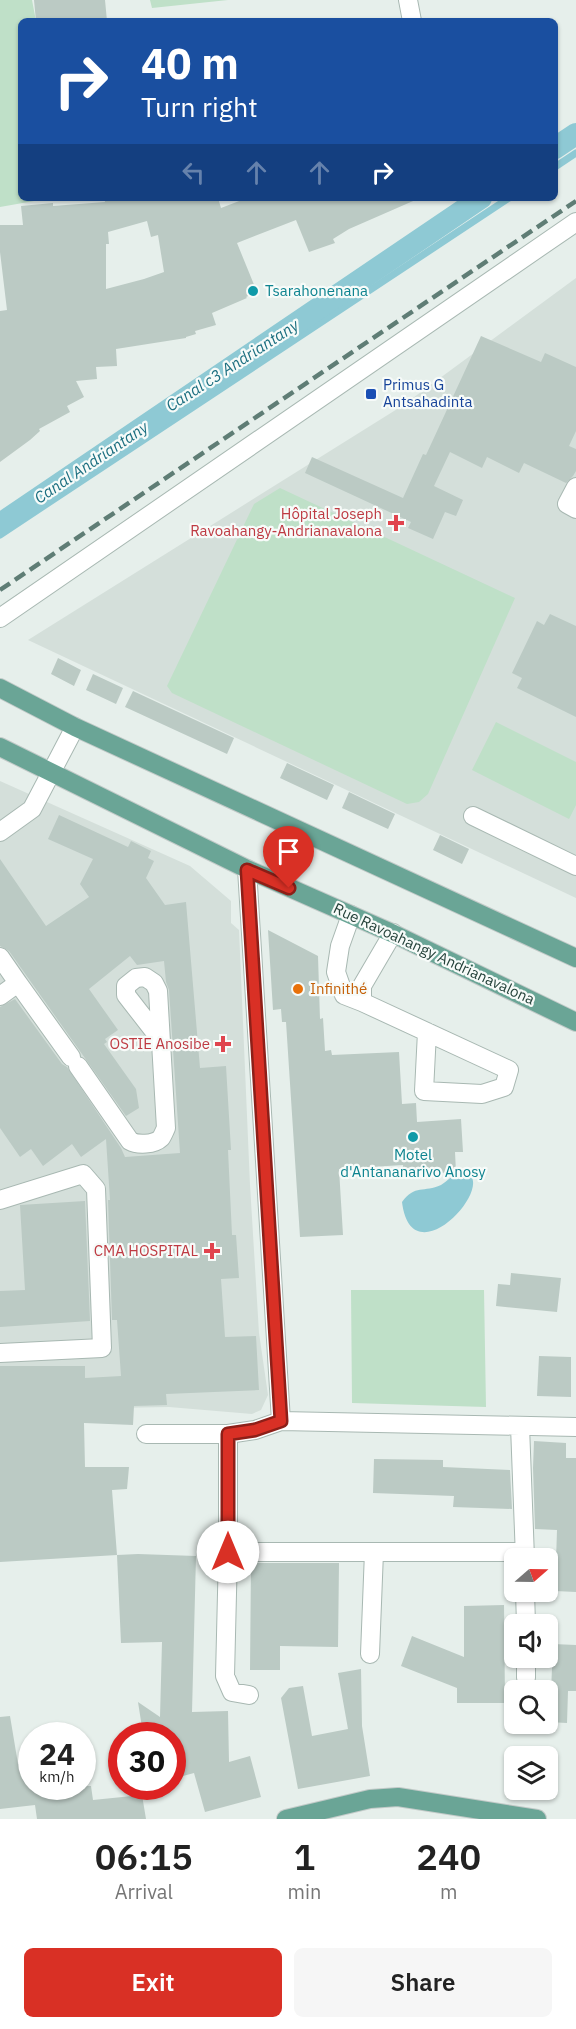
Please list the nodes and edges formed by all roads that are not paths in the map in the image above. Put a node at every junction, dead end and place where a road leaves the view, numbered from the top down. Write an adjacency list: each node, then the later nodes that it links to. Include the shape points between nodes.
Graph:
1 (408, 0): 2 (street)
2 (411, 18)
3 (576, 222): 6 (street)
4 (576, 487): 5 (street, via 567,504)
5 (576, 509)
6 (0, 618)
7 (0, 688): 8 (main road)
8 (75, 727): 10 (street); 18 (main road)
9 (0, 747): 10 (main road, Rue Ravoahangy Andrianavalona)
10 (51, 772): 12 (street, via 32,809); 14 (main road, Rue Ravoahangy Andrianavalona)
11 (473, 816): 13 (street)
12 (0, 832)
13 (576, 866)
14 (247, 870): 15 (main road, Rue Ravoahangy Andrianavalona); 27 (street)
15 (351, 915): 16 (main road, Rue Ravoahangy Andrianavalona); 21 (street, via 336,972 345,995)
16 (393, 933): 21 (street, via 362,986); 22 (main road, Rue Ravoahangy Andrianavalona)
17 (0, 957): 19 (street)
18 (576, 958)
19 (18, 983): 20 (street); 24 (street, via 130,1141 136,1144 155,1142 166,1128)
20 (0, 996)
21 (362, 1002): 23 (street)
22 (576, 1022)
23 (428, 1032): 23 (street, via 508,1070 504,1087 482,1094 424,1091)
24 (161, 1040)
25 (0, 1200): 26 (street, via 84,1174 96,1189 102,1348)
26 (0, 1353)
27 (281, 1421): 28 (street); 31 (street)
28 (520, 1426): 29 (street); 32 (street)
29 (576, 1426)
30 (146, 1434): 31 (street)
31 (228, 1434): 33 (street)
32 (524, 1548)
33 (228, 1552): 34 (street); 39 (street, via 225,1676 232,1692)
34 (374, 1552): 35 (street); 36 (street)
35 (504, 1555)
36 (370, 1654)
37 (526, 1668): 38 (street)
38 (526, 1678)
39 (249, 1695)
40 (285, 1819): 41 (main road, via 370,1799 398,1797)
41 (537, 1819)

